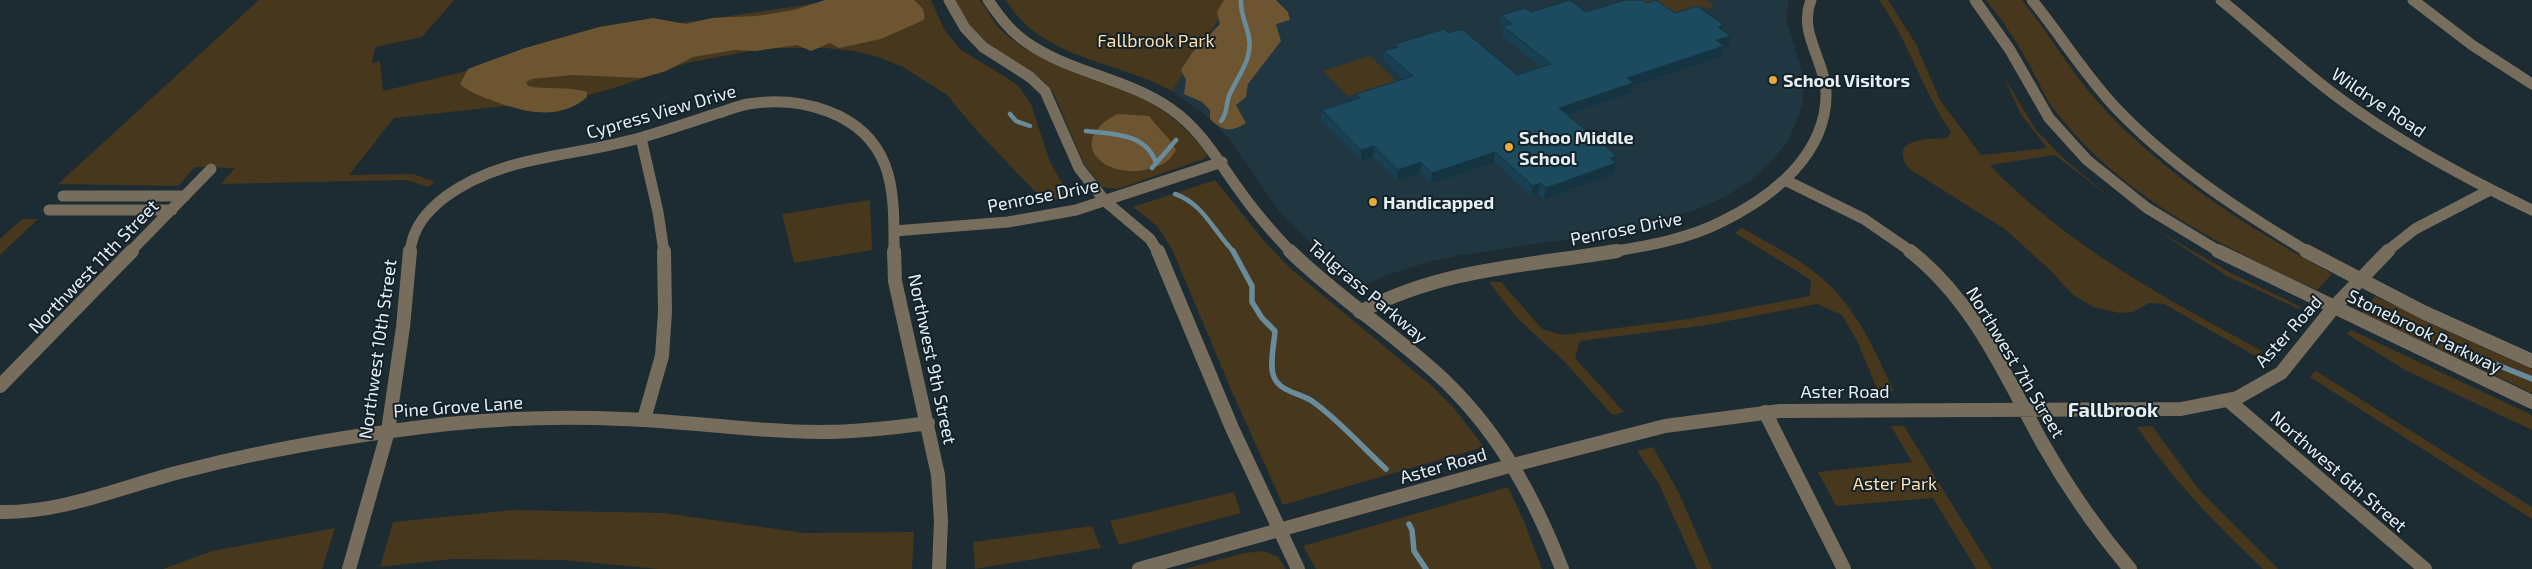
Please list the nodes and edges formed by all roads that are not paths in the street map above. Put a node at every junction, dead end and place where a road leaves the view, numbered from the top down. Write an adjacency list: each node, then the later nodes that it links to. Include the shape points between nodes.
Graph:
1 (949, 0): 18 (street, via 965,28 983,47 1030,77 1045,91 1079,168)
2 (988, 0): 11 (street, Tallgrass Parkway, via 1001,22 1042,53 1131,87 1171,109 1199,133)
3 (1810, 0): 13 (street, Penrose Drive, via 1805,21 1823,75 1825,112 1807,155)
4 (1975, 0): 24 (street, Stonebrook Parkway, via 2010,50 2045,112 2071,144 2104,175 2147,208 2198,240)
5 (2032, 0): 23 (street, Stonebrook Parkway, via 2104,94 2158,146 2237,206)
6 (2221, 0): 15 (street, Wildrye Road, via 2356,110)
7 (2413, 0): 8 (street, via 2472,45)
8 (2532, 84)
9 (813, 106): 10 (street, Cypress View Drive, via 782,101 746,104); 22 (street, Northwest 9th Street, via 858,128 876,148 889,180)
10 (640, 138): 14 (street, Cypress View Drive, via 514,163); 32 (street, via 664,249 665,312 662,356)
11 (1222, 162): 18 (street, Penrose Drive); 25 (street, Tallgrass Parkway, via 1249,203 1290,251)
12 (211, 169): 17 (street, Northwest 11th Street)
13 (1785, 180): 25 (street, Penrose Drive, via 1724,220 1693,232 1649,245 1451,277 1395,295); 30 (street, Northwest 7th Street, via 1878,227 1936,273 1980,331)
14 (464, 183): 34 (street, Northwest 10th Street, via 428,210 412,235)
15 (2490, 190): 21 (street, Wildrye Road); 23 (street, Aster Road, via 2415,229 2391,246)
16 (62, 196): 17 (street)
17 (185, 196): 20 (street, Northwest 11th Street)
18 (1105, 201): 22 (street, Penrose Drive, via 1076,210 1008,222); 37 (street, via 1150,239 1163,260 1232,428)
19 (50, 210): 20 (street)
20 (172, 210): 27 (street, Northwest 11th Street)
21 (2532, 210)
22 (894, 231): 33 (street, Northwest 9th Street, via 895,281)
23 (2360, 280): 24 (street, Aster Road); 26 (street, Stonebrook Parkway, via 2444,322)
24 (2334, 307): 28 (street, Aster Road, via 2281,373 2255,390); 29 (street, Stonebrook Parkway)
25 (1360, 312): 35 (street, Tallgrass Parkway, via 1421,360 1462,398)
26 (2532, 360)
27 (0, 386)
28 (2229, 400): 30 (street, Aster Road, via 2181,409); 45 (street, Northwest 6th Street)
29 (2532, 402)
30 (2025, 410): 31 (street, Aster Road, via 1821,409); 44 (street, Northwest 7th Street, via 2079,502)
31 (1765, 412): 35 (street, Aster Road, via 1660,426); 43 (street)
32 (644, 419): 33 (street, Pine Grove Lane, via 819,432 876,430); 34 (street, Pine Grove Lane, via 525,419)
33 (928, 422): 39 (street, Northwest 9th Street, via 938,475 941,521)
34 (388, 431): 36 (street, Pine Grove Lane, via 258,453 173,473 59,507 30,512); 38 (street, Northwest 10th Street)
35 (1514, 465): 37 (street, Aster Road); 42 (street, Tallgrass Parkway, via 1540,513)
36 (0, 512)
37 (1280, 530): 40 (street, Aster Road); 41 (street)
38 (349, 569)
39 (939, 569)
40 (1139, 569)
41 (1298, 569)
42 (1562, 569)
43 (1844, 569)
44 (2130, 569)
45 (2425, 569)

